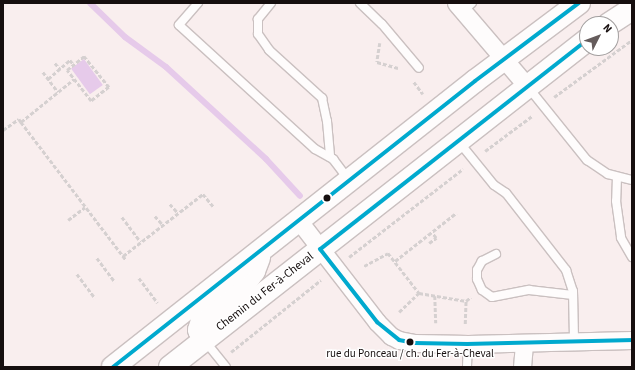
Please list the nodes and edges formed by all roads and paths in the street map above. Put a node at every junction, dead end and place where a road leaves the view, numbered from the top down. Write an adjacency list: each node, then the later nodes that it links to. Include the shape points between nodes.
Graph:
1 (198, 3): 28 (lane, via 179,25 316,149)
2 (272, 3): 28 (lane, via 258,19 258,34 269,50 322,98)
3 (360, 3): 15 (lane, via 382,24)
4 (580, 3): 11 (street)
5 (464, 6): 11 (street)
6 (632, 9): 7 (street)
7 (619, 17)
8 (380, 38): 12 (path)
9 (632, 40): 22 (path)
10 (579, 46): 20 (street, Chemin du Fer-à-Cheval)
11 (502, 60): 20 (street); 32 (street)
12 (377, 62)
13 (55, 63): 16 (path)
14 (74, 64): 16 (path, via 70,60); 18 (path, via 67,70); 18 (path, via 84,56 109,87 91,100)
15 (419, 68)
16 (60, 69): 19 (path)
17 (43, 72): 19 (path)
18 (74, 78): 21 (path)
19 (48, 79): 21 (path)
20 (527, 86): 26 (street, Chemin du Fer-à-Cheval); 30 (lane, via 587,160)
21 (58, 92): 24 (path)
22 (559, 93)
23 (526, 120): 27 (path)
24 (21, 122): 25 (path, via 18,119); 35 (path, via 61,172 63,179)
25 (3, 130)
26 (458, 141): 46 (street, Chemin du Fer-à-Cheval); 61 (lane, via 494,185 506,193 566,270)
27 (489, 148)
28 (330, 157): 32 (lane)
29 (460, 171): 48 (path)
30 (617, 177): 31 (lane); 51 (lane, via 616,201 621,238)
31 (632, 180)
32 (350, 181): 41 (street)
33 (170, 204): 36 (path)
34 (212, 206): 36 (path, via 203,194)
35 (84, 207): 40 (path); 50 (path)
36 (178, 213): 42 (path)
37 (456, 214): 43 (path)
38 (155, 216): 42 (path)
39 (122, 217): 44 (path)
40 (68, 220)
41 (299, 221): 46 (street); 47 (street)
42 (163, 225): 44 (path)
43 (432, 233): 45 (path, via 436,238); 54 (path)
44 (141, 242): 50 (path)
45 (429, 243)
46 (320, 249): 68 (street, Chemin du Fer-à-Cheval); 71 (street, via 391,336 415,343)
47 (263, 250): 68 (street, via 248,279 202,321 199,330); 74 (street)
48 (357, 250)
49 (496, 254): 61 (lane, via 482,261 477,270 477,279 482,290 492,297 529,290)
50 (123, 256): 53 (path)
51 (632, 257)
52 (97, 258): 58 (path)
53 (126, 260)
54 (395, 262): 55 (path, via 388,253); 60 (path)
55 (364, 266)
56 (77, 274): 63 (path)
57 (139, 278): 64 (path)
58 (115, 282)
59 (318, 282): 73 (path, Chemin du Fer-à-Cheval)
60 (419, 293): 62 (path); 65 (path)
61 (573, 295): 69 (lane)
62 (435, 296): 66 (path); 67 (path, via 466,301)
63 (95, 298)
64 (159, 305)
65 (400, 312)
66 (436, 323)
67 (465, 324)
68 (204, 340): 75 (street, Chemin du Fer-à-Cheval); 76 (lane)
69 (574, 340): 70 (street); 72 (street)
70 (632, 340)
71 (468, 344): 72 (street); 77 (lane)
72 (524, 344): 78 (street)
73 (235, 349)
74 (113, 367)
75 (170, 367)
76 (226, 367)
77 (467, 367)
78 (522, 367)

